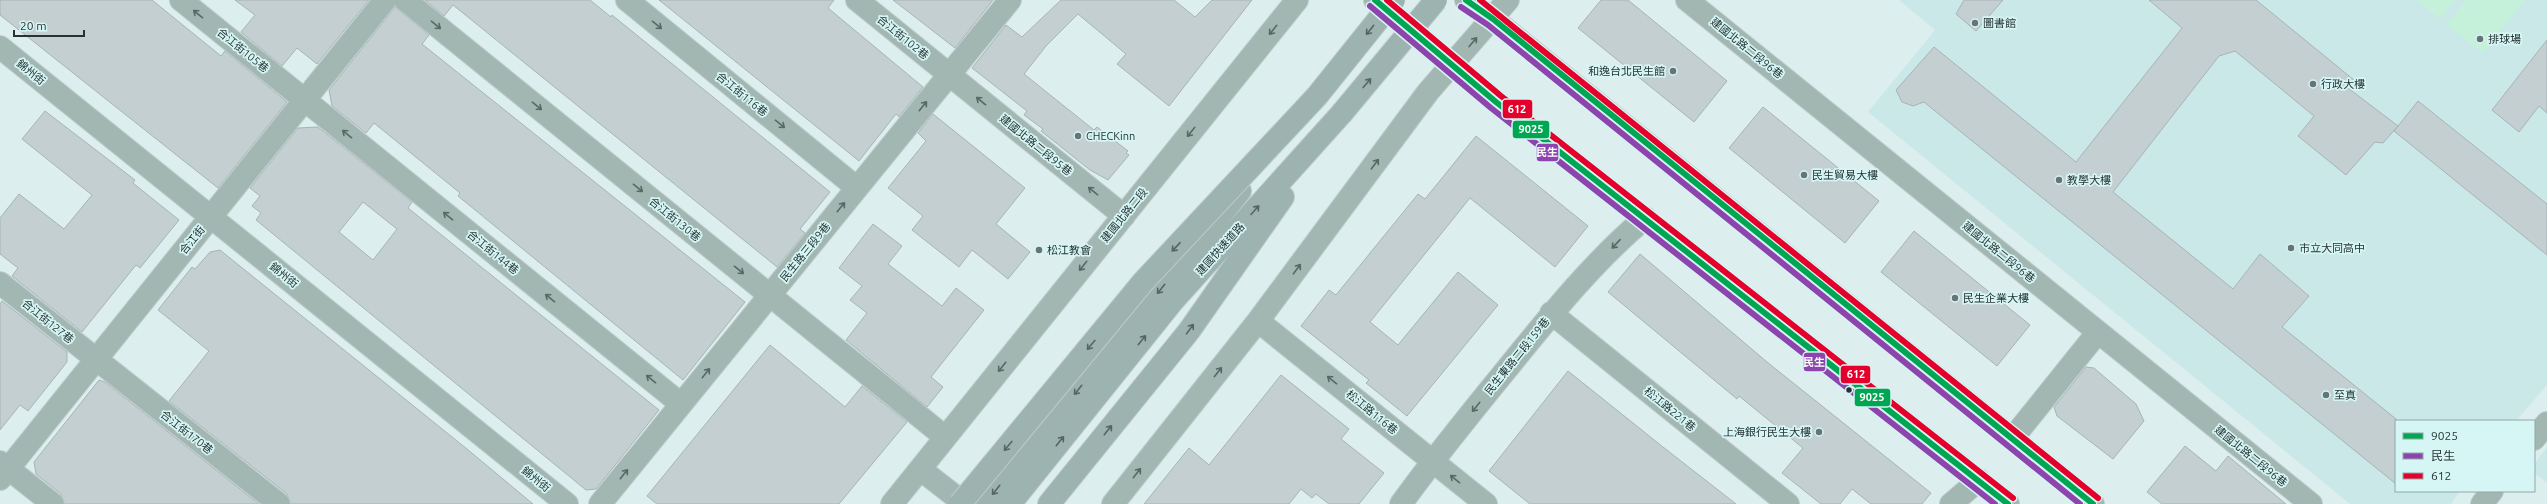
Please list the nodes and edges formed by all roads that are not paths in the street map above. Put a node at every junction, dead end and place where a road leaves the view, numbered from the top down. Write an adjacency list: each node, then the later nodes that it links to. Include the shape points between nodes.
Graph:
1 (181, 0): 19 (street, 合江街105巷, one-way to 1)
2 (385, 0): 19 (street, 合江街)
3 (405, 0): 26 (street, 合江街130巷, one-way to 26)
4 (627, 0): 21 (street, 合江街116巷, one-way to 21)
5 (857, 0): 17 (street, 合江街102巷)
6 (1010, 0): 17 (street, 民生路三段9巷)
7 (1297, 0): 22 (street, 建國北路二段, one-way to 22)
8 (1375, 0): 13 (street)
9 (1436, 0): 20 (highway, 建國快速道路, one-way to 9, bridge)
10 (1466, 0): 14 (street)
11 (1508, 0): 14 (street)
12 (1687, 0): 29 (street, 建國北路二段96巷)
13 (1393, 8): 16 (street); 18 (highway, 建國快速道路, one-way to 18, bridge)
14 (1493, 19): 16 (street, one-way to 14); 35 (street)
15 (0, 47): 23 (street, 錦州街)
16 (1453, 65): 24 (street); 28 (street, one-way to 16, via 1428,92)
17 (949, 74): 21 (street, 民生路三段9巷, one-way to 17); 22 (street, 建國北路二段95巷, one-way to 17)
18 (1317, 96): 46 (highway, one-way to 46, bridge, via 1143,282); 48 (highway, 建國快速道路, one-way to 48, bridge)
19 (305, 100): 23 (street, 合江街); 31 (street, 合江街144巷, one-way to 19)
20 (1342, 113): 49 (highway, 建國快速道路, one-way to 20, via 1172,302); 50 (highway, one-way to 20, via 1188,331)
21 (857, 188): 26 (street, 民生路三段9巷, one-way to 21)
22 (1124, 216): 33 (street, 建國北路二段, one-way to 33)
23 (211, 217): 30 (street, 合江街); 43 (street, 錦州街)
24 (1644, 218): 27 (street, 民生東路二段159巷, one-way to 27, via 1621,238); 39 (street)
25 (0, 283): 30 (street, 合江街127巷)
26 (770, 295): 31 (street, 民生路三段9巷, one-way to 26); 33 (street, 合江街130巷)
27 (1552, 313): 36 (street, 民生東路二段159巷, one-way to 36); 54 (street, 松江路221巷)
28 (1258, 321): 36 (street, 松江路116巷, one-way to 28); 51 (street, one-way to 28)
29 (2098, 332): 35 (street); 59 (street, 建國北路二段96巷)
30 (96, 360): 38 (street, 合江街); 42 (street, 合江街170巷)
31 (681, 404): 44 (street, 民生路三段9巷, one-way to 31)
32 (2547, 423): 34 (street)
33 (945, 437): 37 (street, 建國北路二段)
34 (2535, 438)
35 (2012, 439): 58 (street)
36 (1432, 461): 52 (street, 民生東路二段159巷); 53 (street, 松江路116巷, one-way to 36)
37 (920, 469): 45 (street, 建國北路二段); 47 (street)
38 (3, 470): 41 (street)
39 (1979, 480): 55 (street); 56 (street); 57 (street)
40 (2491, 492): 60 (street)
41 (53, 504)
42 (278, 504)
43 (568, 504)
44 (600, 504)
45 (892, 504)
46 (960, 504)
47 (965, 504)
48 (985, 504)
49 (1010, 504)
50 (1049, 504)
51 (1113, 504)
52 (1401, 504)
53 (1486, 504)
54 (1788, 504)
55 (1951, 504)
56 (1970, 504)
57 (2008, 504)
58 (2093, 504)
59 (2311, 504)
60 (2482, 504)

